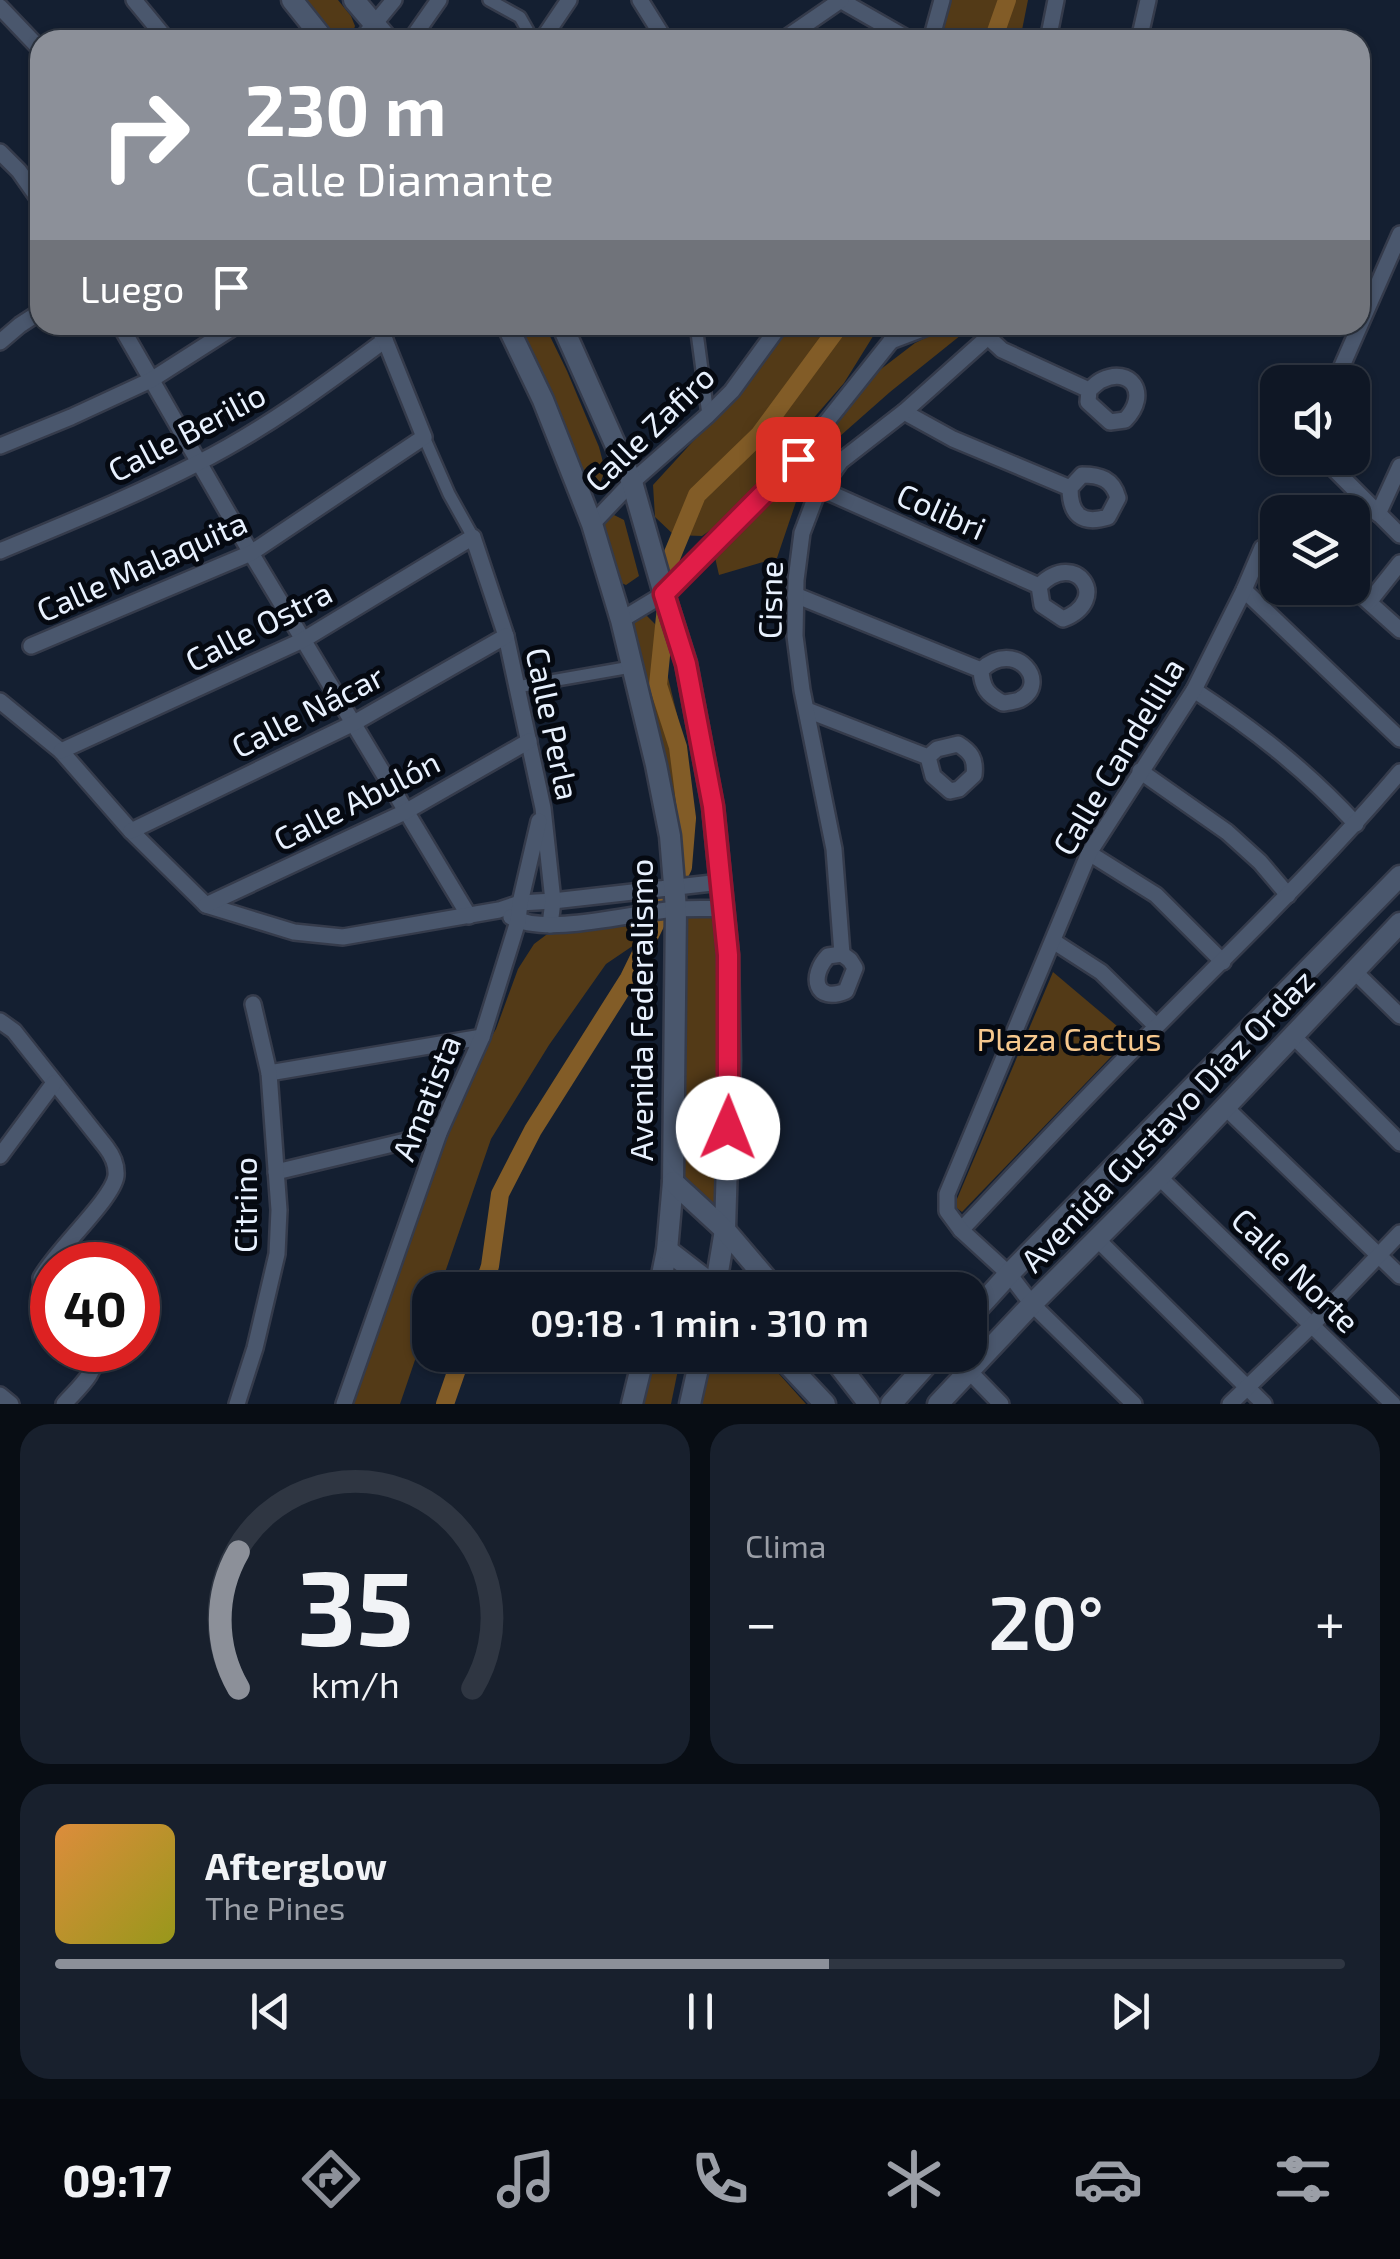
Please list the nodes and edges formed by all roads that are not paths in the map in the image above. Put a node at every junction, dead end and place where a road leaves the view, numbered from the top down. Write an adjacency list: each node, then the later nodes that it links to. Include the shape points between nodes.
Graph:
1 (134, 0): 14 (street)
2 (292, 0): 15 (street)
3 (354, 0): 16 (street)
4 (394, 0): 17 (street)
5 (438, 0): 18 (street)
6 (489, 0): 19 (street, via 520,17)
7 (569, 0): 20 (street)
8 (640, 0): 21 (street)
9 (841, 0): 22 (street); 23 (street)
10 (942, 0): 24 (street)
11 (1056, 0): 25 (street)
12 (1148, 0): 26 (street)
13 (0, 7): 27 (street)
14 (159, 30)
15 (316, 30)
16 (371, 30)
17 (377, 30)
18 (418, 30)
19 (527, 30)
20 (549, 30)
21 (659, 30)
22 (798, 30)
23 (893, 30)
24 (934, 30)
25 (1050, 30)
26 (1141, 30)
27 (30, 39)
28 (0, 152): 29 (street)
29 (30, 187)
30 (1400, 234): 31 (street)
31 (1370, 302)
32 (30, 318): 45 (street)
33 (126, 335): 47 (street)
34 (222, 335): 47 (street)
35 (378, 335): 53 (street, Calle Berilio, via 305,400)
36 (382, 335): 51 (street)
37 (511, 335): 60 (street, Avenida Federalismo)
38 (566, 335): 56 (street)
39 (697, 335): 50 (street)
40 (773, 335): 50 (street, Calle Zafiro)
41 (891, 335): 69 (street, via 798,459)
42 (988, 335): 49 (street, Cisne)
43 (995, 335): 48 (street, via 1002,350)
44 (1356, 335): 46 (street)
45 (0, 342)
46 (1342, 365)
47 (152, 380): 52 (street); 53 (street)
48 (1088, 390)
49 (904, 412): 57 (street); 58 (street, Cisne, via 841,460)
50 (708, 415): 56 (street, Calle Zafiro)
51 (424, 437): 62 (street); 65 (street, Calle Malaquita)
52 (0, 446)
53 (200, 462): 63 (street, Calle Berilio); 65 (street)
54 (1400, 466): 59 (street)
55 (1340, 475): 59 (street)
56 (632, 482): 60 (street, Calle Zafiro); 69 (street)
57 (1070, 488)
58 (821, 490): 67 (street, Colibri); 70 (street, Cisne, via 802,533)
59 (1378, 514): 61 (street)
60 (592, 524): 73 (street, Avenida Federalismo)
61 (1400, 535)
62 (473, 538): 75 (street, Calle Perla); 76 (street, Calle Ostra)
63 (0, 550)
64 (1260, 553): 68 (street, Calle Candelilla)
65 (251, 554): 76 (street); 77 (street, Calle Malaquita)
66 (1400, 563): 71 (street)
67 (1039, 586)
68 (1244, 590): 81 (street, Calle Candelilla); 85 (street)
69 (664, 594): 73 (street); 97 (street, via 694,702)
70 (796, 595): 79 (street); 83 (street, Cisne, via 794,636)
71 (1370, 601)
72 (1370, 603): 74 (street)
73 (621, 620): 78 (street, Avenida Federalismo)
74 (1400, 630)
75 (506, 636): 80 (street, Calle Perla); 84 (street, Calle Nácar)
76 (303, 640): 84 (street); 87 (street, Calle Ostra)
77 (31, 646)
78 (632, 667): 80 (street); 98 (street, Avenida Federalismo)
79 (981, 670)
80 (517, 687): 86 (street, Calle Perla)
81 (1194, 690): 89 (street, Calle Candelilla); 93 (street, via 1277,748)
82 (0, 702): 87 (street)
83 (807, 710): 88 (street); 111 (street, Cisne, via 834,849)
84 (354, 723): 92 (street); 94 (street, Calle Nácar)
85 (1400, 739)
86 (529, 742): 91 (street, Calle Perla); 92 (street, Calle Abulón)
87 (61, 751): 94 (street)
88 (928, 757)
89 (1140, 771): 95 (street, Calle Candelilla); 99 (street, via 1227,832)
90 (1400, 772): 93 (street)
91 (543, 808): 100 (street, Calle Perla); 101 (street, Amatista)
92 (406, 812): 102 (street, Calle Abulón); 106 (street)
93 (1356, 824): 99 (street)
94 (131, 831): 102 (street)
95 (1089, 853): 110 (street, Calle Candelilla); 112 (street, via 1156,895)
96 (1400, 876): 140 (street, Avenida Gustavo Díaz Ordaz)
97 (721, 882): 98 (street); 103 (street)
98 (675, 886): 100 (street); 104 (street, Avenida Federalismo)
99 (1288, 894): 112 (street)
100 (554, 901): 101 (street); 109 (street, Calle Perla)
101 (520, 903): 105 (street); 107 (street, Amatista)
102 (206, 905): 106 (street, via 326,936)
103 (725, 908): 104 (street); 129 (street)
104 (676, 909): 109 (street); 128 (street, Avenida Federalismo)
105 (499, 910): 106 (street); 107 (street)
106 (469, 916)
107 (518, 921): 109 (street); 119 (street, Amatista)
108 (1400, 924): 113 (street, Avenida Gustavo Díaz Ordaz)
109 (550, 925)
110 (1052, 940): 117 (street, via 1101,972); 130 (street, Calle Candelilla, via 947,1194 947,1211)
111 (842, 954)
112 (1223, 962): 117 (street)
113 (1355, 972): 115 (street); 118 (street, Avenida Gustavo Díaz Ordaz)
114 (253, 1004): 120 (street, Citrino)
115 (1400, 1016)
116 (0, 1021): 121 (street)
117 (1156, 1026): 130 (street)
118 (1292, 1035): 122 (street, Avenida Gustavo Díaz Ordaz); 124 (street)
119 (482, 1038): 120 (street); 123 (street, Amatista)
120 (269, 1074): 126 (street, Citrino)
121 (54, 1083): 125 (street); 133 (street, via 114,1157 116,1174)
122 (1226, 1106): 127 (street, Avenida Gustavo Díaz Ordaz); 135 (street)
123 (440, 1132): 126 (street); 159 (street, Amatista)
124 (1400, 1143)
125 (0, 1156)
126 (276, 1172): 158 (street, Citrino, via 277,1254)
127 (1159, 1177): 132 (street, Avenida Gustavo Díaz Ordaz); 144 (street, Calle Norte)
128 (673, 1182): 129 (street, Avenida Federalismo); 134 (street, Avenida Federalismo)
129 (725, 1230): 138 (street); 139 (street, Avenida Federalismo)
130 (961, 1230): 140 (street)
131 (1400, 1233): 135 (street)
132 (1098, 1238): 143 (street, Avenida Gustavo Díaz Ordaz); 154 (street)
133 (68, 1242)
134 (667, 1250): 136 (street, Avenida Federalismo); 137 (street)
135 (1380, 1256): 141 (street); 144 (street)
136 (663, 1272)
137 (695, 1272)
138 (719, 1272)
139 (761, 1272)
140 (1009, 1274): 142 (street, Avenida Gustavo Díaz Ordaz); 143 (street)
141 (1400, 1276)
142 (987, 1298)
143 (1032, 1304): 145 (street, Avenida Gustavo Díaz Ordaz); 167 (street)
144 (1312, 1325): 154 (street); 170 (street, Calle Norte)
145 (987, 1350)
146 (92, 1372): 157 (street)
147 (640, 1372): 160 (street)
148 (697, 1372): 161 (street)
149 (795, 1372): 162 (street)
150 (845, 1372): 163 (street)
151 (920, 1372): 164 (street)
152 (966, 1372): 165 (street, Avenida Gustavo Díaz Ordaz)
153 (970, 1372): 166 (street)
154 (1246, 1387): 168 (street); 169 (street)
155 (0, 1395): 156 (street)
156 (11, 1404)
157 (64, 1404)
158 (237, 1404)
159 (344, 1404)
160 (632, 1404)
161 (690, 1404)
162 (825, 1404)
163 (870, 1404)
164 (891, 1404)
165 (938, 1404)
166 (1001, 1404)
167 (1134, 1404)
168 (1230, 1404)
169 (1264, 1404)
170 (1393, 1404)

